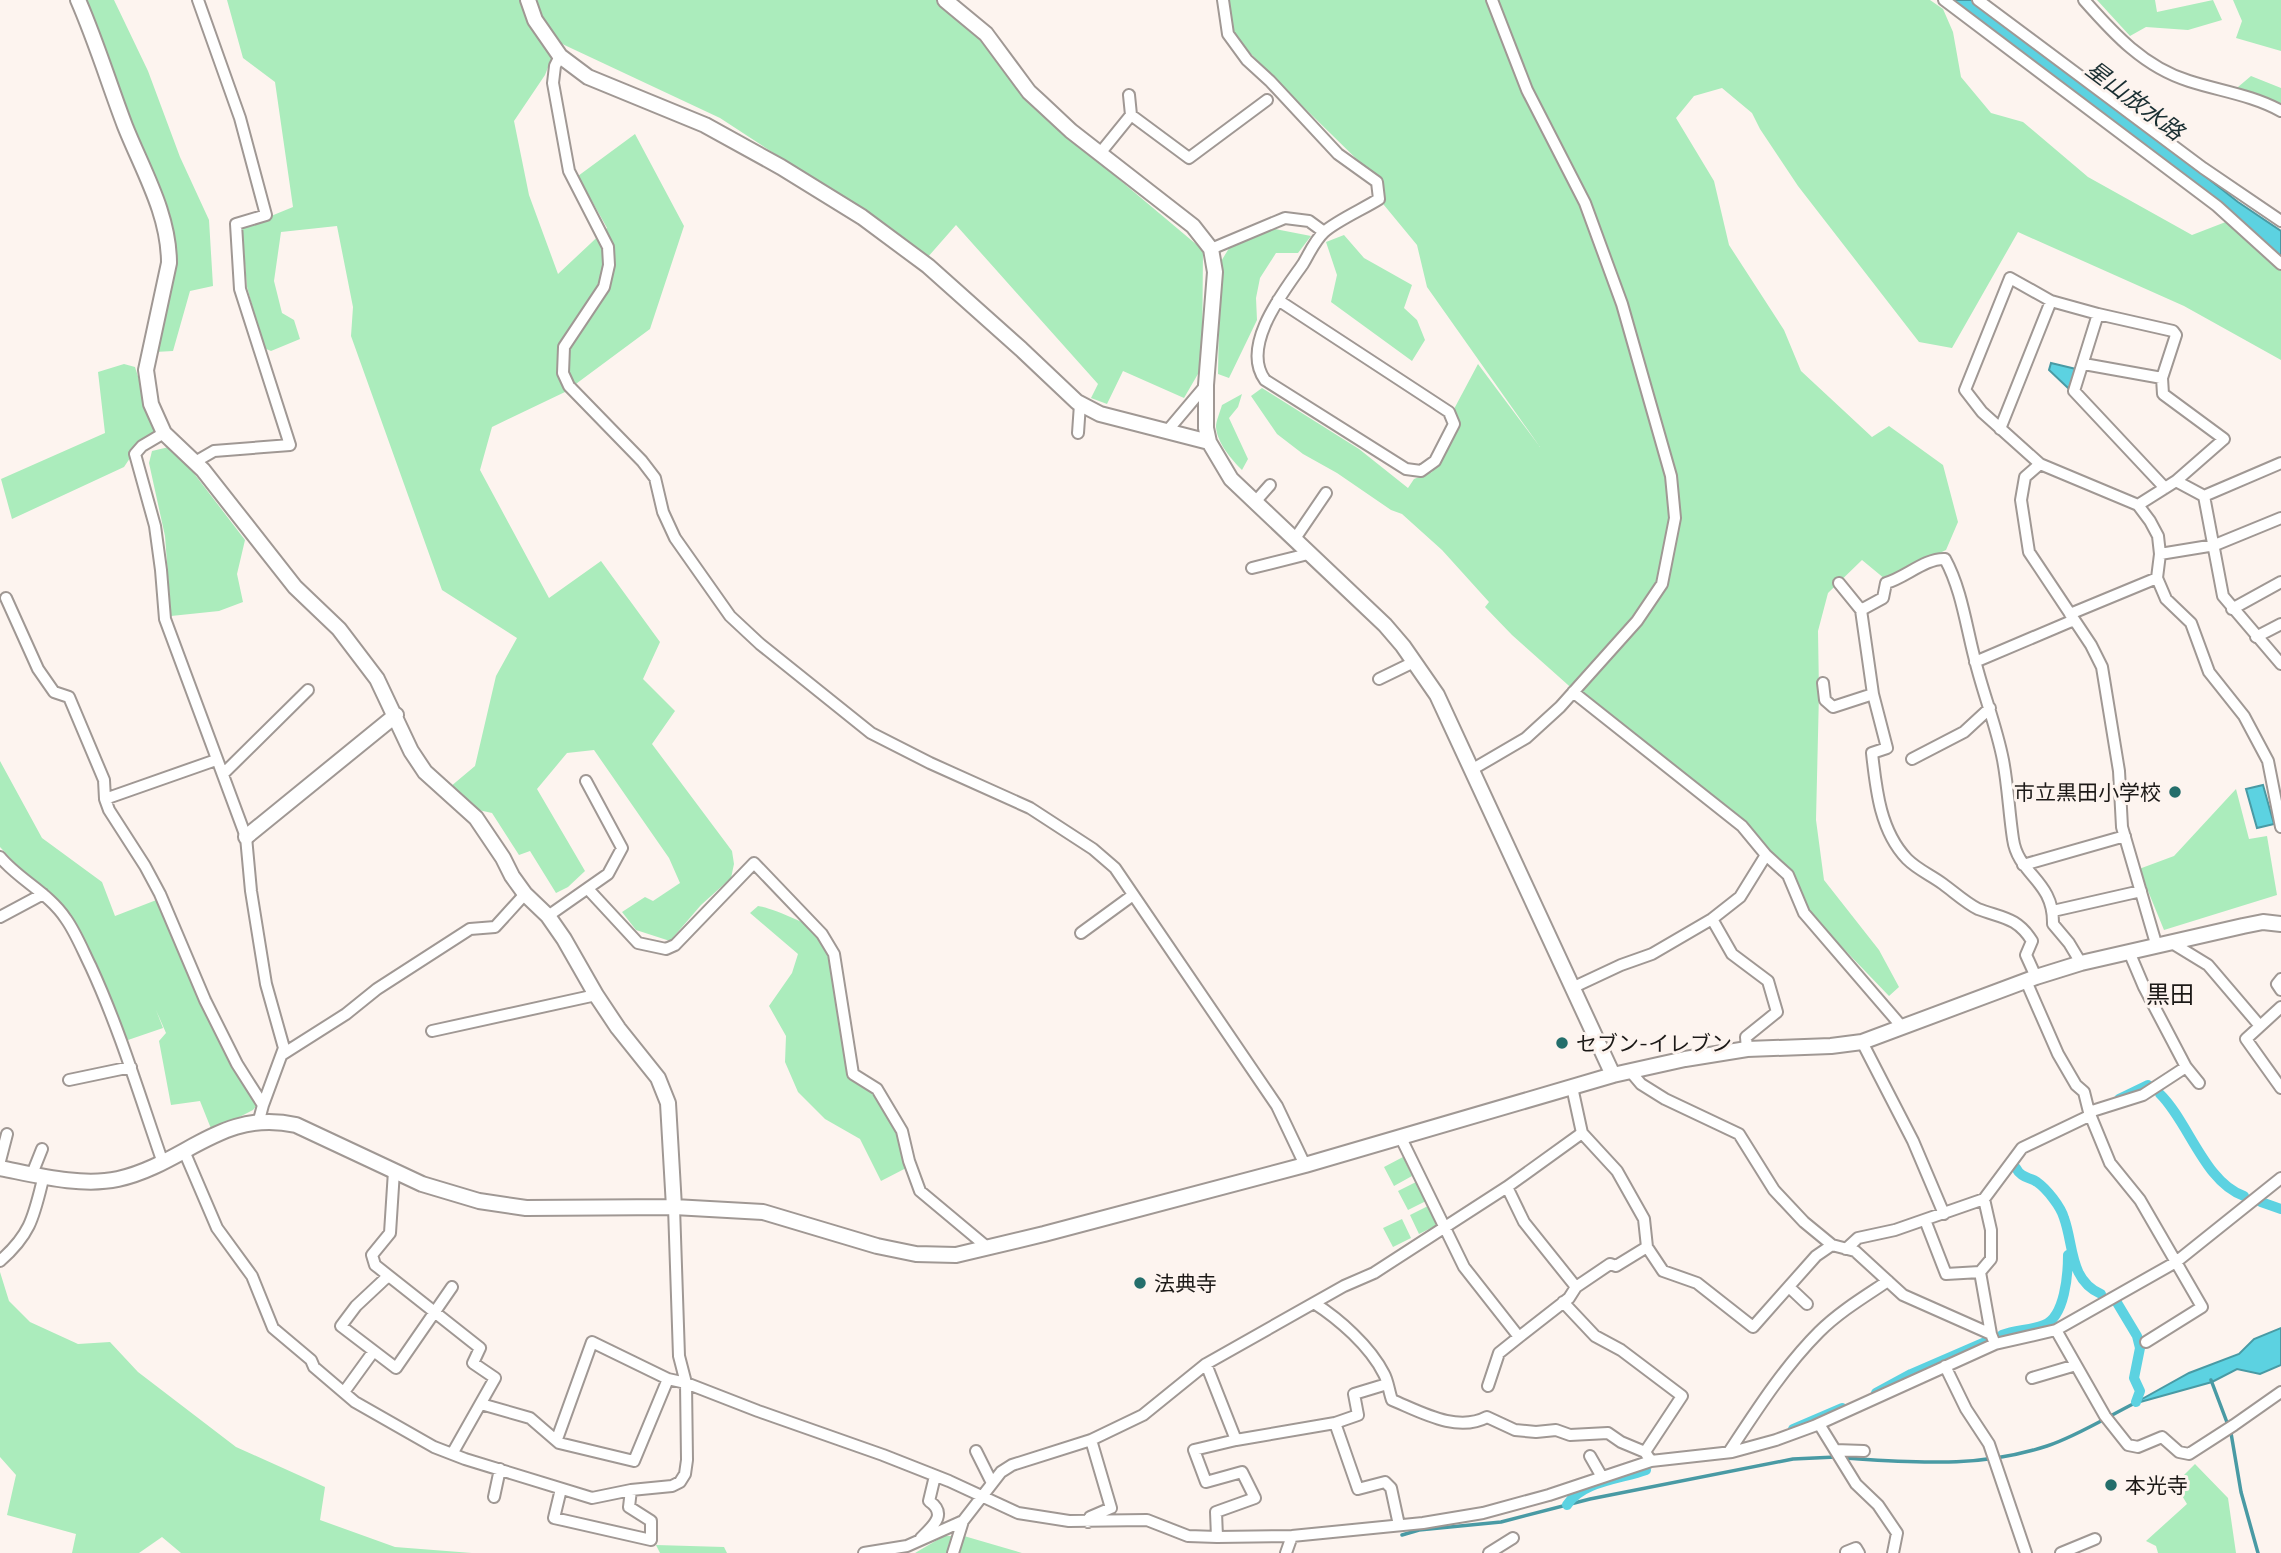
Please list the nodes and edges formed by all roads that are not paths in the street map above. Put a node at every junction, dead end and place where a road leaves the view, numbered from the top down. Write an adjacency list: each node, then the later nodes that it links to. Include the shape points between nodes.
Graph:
1 (78, 0): 29 (street, via 163,217 169,247 146,370 151,404)
2 (198, 0): 32 (street, via 240,118 266,215 236,225 240,289 290,445 214,451)
3 (528, 0): 10 (street, via 535,20)
4 (945, 0): 15 (street, via 986,34 1029,92)
5 (1223, 0): 17 (street, via 1228,33 1247,60 1338,154 1377,182 1380,199)
6 (1492, 0): 63 (street, via 1527,90 1585,202 1622,304 1671,476 1675,518 1662,584 1637,621)
7 (1944, 0): 19 (street, via 2217,206)
8 (1978, 0): 16 (street, via 2194,161)
9 (2084, 0): 13 (street, via 2119,39 2160,68)
10 (560, 56): 26 (street, via 588,76 705,125 862,217 928,266); 84 (street, via 553,83 569,171 608,247 609,265 604,287 564,347 562,373 569,386 655,478 675,538 730,616 760,644 871,733 1009,797 1093,849 1115,867)
11 (1129, 94): 14 (street)
12 (1267, 100): 14 (street, via 1189,158)
13 (2281, 111)
14 (1131, 115): 15 (street)
15 (1101, 152): 18 (street, via 1193,226)
16 (2278, 215)
17 (1324, 232): 18 (street, via 1309,222 1285,218); 20 (street)
18 (1211, 249): 25 (street, via 1215,272)
19 (2281, 264)
20 (1278, 300): 20 (street, via 1449,412 1454,424 1435,461 1421,471 1406,469 1265,380 1258,355 1265,320)
21 (2051, 301): 22 (street); 27 (street); 27 (street, via 2010,278 1970,377 1965,390)
22 (2098, 314): 23 (street); 24 (street, via 2174,331)
23 (2084, 364): 24 (street); 37 (street, via 2074,391)
24 (2162, 378): 35 (street, via 2166,397 2224,439)
25 (1206, 385): 28 (street); 31 (street)
26 (1080, 404): 28 (street, via 1100,414); 30 (street)
27 (2000, 429): 34 (street)
28 (1168, 430): 31 (street)
29 (164, 433): 32 (street); 68 (street, via 135,454 155,526 165,619)
30 (1078, 433)
31 (1209, 442): 40 (street, via 1224,471)
32 (195, 461): 66 (street, via 295,587 339,629 377,679)
33 (2281, 463): 39 (street)
34 (2040, 464): 41 (street); 54 (street, via 2025,477 2021,500 2029,552)
35 (2176, 481): 37 (street); 39 (street)
36 (1270, 485): 40 (street)
37 (2165, 488): 41 (street)
38 (1326, 493): 43 (street)
39 (2204, 496): 44 (street)
40 (1255, 502): 43 (street)
41 (2138, 505): 46 (street, via 2158,537)
42 (2281, 518): 44 (street)
43 (1294, 540): 45 (street)
44 (2215, 545): 46 (street); 52 (street, via 2223,596)
45 (1308, 554): 47 (street); 57 (street, via 1385,625)
46 (2160, 554): 48 (street)
47 (1252, 568)
48 (2157, 578): 54 (street); 73 (street, via 2166,599 2191,623 2209,672 2244,716 2267,761)
49 (2281, 582): 52 (street)
50 (1839, 583): 53 (street)
51 (6, 598): 72 (street, via 38,668 54,692 69,697 104,780)
52 (2232, 609): 56 (street)
53 (1861, 610): 58 (street, via 1883,598 1886,583 1936,558 1945,559); 64 (street)
54 (2072, 617): 58 (street); 75 (street, via 2102,667)
55 (2281, 624): 56 (street)
56 (2256, 637): 59 (street)
57 (1415, 662): 60 (street); 69 (street, via 1437,695)
58 (1975, 662): 65 (street)
59 (2281, 664)
60 (1379, 679)
61 (1823, 683): 64 (street, via 1825,700 1833,707)
62 (308, 690): 70 (street)
63 (1573, 692): 69 (street, via 1526,738); 77 (street, via 1742,827)
64 (1873, 694): 95 (street, via 1887,748 1872,753 1878,800 1888,828 1906,858 1921,871 1976,908 2025,929 2032,941 2026,955)
65 (1990, 708): 67 (street, via 1964,732); 79 (street, via 2003,758 2013,842)
66 (396, 715): 76 (street); 83 (street, via 425,772 476,818)
67 (1912, 759)
68 (216, 760): 70 (street); 72 (street)
69 (1473, 769): 97 (street)
70 (223, 774): 76 (street)
71 (586, 781): 80 (street, via 622,848 608,874)
72 (105, 799): 115 (street, via 160,894 205,1000)
73 (2278, 806): 74 (street)
74 (2281, 827)
75 (2125, 836): 79 (street); 81 (street)
76 (246, 837): 106 (street, via 266,984)
77 (1766, 855): 88 (street, via 1740,897); 102 (street, via 1788,875 1804,913)
78 (1, 860): 82 (street)
79 (2023, 865): 85 (street, via 2044,887)
80 (588, 889): 86 (street); 137 (street, via 638,943 666,949 754,863 822,934 834,954 853,1074 877,1088 902,1131 920,1191)
81 (2141, 891): 85 (street); 92 (street)
82 (43, 894): 87 (street); 107 (street, via 66,918 76,937)
83 (526, 894): 86 (street); 106 (street, via 495,927 470,929)
84 (1133, 895): 90 (street); 125 (street, via 1277,1106)
85 (2053, 911): 94 (street, via 2053,923)
86 (548, 916): 99 (street)
87 (0, 917)
88 (1712, 919): 97 (street, via 1652,954); 105 (street, via 1732,954 1768,981 1777,1012 1746,1037)
89 (2281, 924): 91 (street, via 2263,922)
90 (1081, 933)
91 (2172, 943): 92 (street); 101 (street, via 2208,965)
92 (2157, 947): 93 (street)
93 (2130, 954): 94 (street); 108 (street)
94 (2081, 964): 95 (street)
95 (2031, 979): 102 (street); 116 (street, via 2058,1054 2084,1092)
96 (2281, 979): 98 (street, via 2277,984)
97 (1574, 987): 110 (street)
98 (2281, 990)
99 (596, 995): 103 (street); 132 (street, via 658,1078 668,1102)
100 (2281, 1007): 101 (street)
101 (2260, 1026): 114 (street, via 2246,1039)
102 (1903, 1028): 104 (street)
103 (432, 1031)
104 (1862, 1042): 105 (street); 133 (street)
105 (1747, 1049): 109 (street)
106 (283, 1054): 115 (street)
107 (131, 1067): 111 (street); 124 (street)
108 (2186, 1067): 112 (street); 116 (street, via 2143,1095)
109 (1630, 1071): 110 (street); 136 (street, via 1665,1099 1739,1134 1773,1190)
110 (1613, 1075): 113 (street)
111 (69, 1080)
112 (2199, 1083)
113 (1572, 1087): 118 (street); 120 (street)
114 (2281, 1088)
115 (263, 1105): 117 (street)
116 (2090, 1114): 131 (street, via 2022,1148); 141 (street, via 2110,1163 2140,1200)
117 (260, 1120): 122 (street, via 228,1129); 127 (street, via 296,1125)
118 (1581, 1133): 130 (street); 138 (street, via 1616,1171 1644,1219)
119 (7, 1134): 123 (street)
120 (1400, 1136): 125 (street); 135 (street)
121 (42, 1149): 128 (street)
122 (184, 1151): 124 (street); 165 (street, via 217,1227 251,1276 273,1328)
123 (0, 1161)
124 (163, 1163): 128 (street, via 118,1179)
125 (1305, 1165): 137 (street)
126 (0, 1168): 128 (street)
127 (394, 1171): 132 (street, via 451,1194 526,1208); 143 (street, via 390,1233 373,1255 374,1265)
128 (38, 1174): 140 (street, via 34,1211 25,1236)
129 (2281, 1178): 141 (street)
130 (1507, 1187): 135 (street); 146 (street, via 1524,1222)
131 (1984, 1199): 133 (street); 142 (street, via 1991,1259)
132 (674, 1207): 137 (street, via 762,1212 916,1254 956,1255); 162 (street, via 680,1356)
133 (1944, 1214): 134 (street)
134 (1925, 1220): 139 (street, via 1858,1238); 142 (street, via 1946,1274)
135 (1444, 1228): 149 (street, via 1374,1273); 153 (street, via 1464,1267)
136 (1832, 1245): 139 (street); 147 (street)
137 (987, 1247)
138 (1647, 1247): 146 (street); 147 (street, via 1663,1271 1697,1283 1753,1327)
139 (1846, 1249): 144 (street, via 1855,1251)
140 (0, 1261)
141 (2176, 1262): 152 (street); 155 (street, via 2202,1307)
142 (1980, 1272): 154 (street)
143 (387, 1277): 151 (street); 156 (street, via 341,1326)
144 (1888, 1281): 154 (street, via 1903,1295); 176 (street, via 1819,1332)
145 (452, 1287): 151 (street)
146 (1576, 1287): 148 (street)
147 (1789, 1287): 150 (street)
148 (1563, 1302): 153 (street); 179 (street, via 1595,1336 1682,1396)
149 (1314, 1303): 157 (street); 163 (street, via 1355,1336)
150 (1807, 1304)
151 (433, 1311): 156 (street, via 396,1368); 167 (street, via 480,1348 473,1363 495,1378)
152 (2056, 1330): 154 (street); 158 (street)
153 (1519, 1337): 164 (street, via 1499,1353)
154 (1993, 1339): 159 (street)
155 (2146, 1342)
156 (373, 1352): 165 (street)
157 (1206, 1364): 171 (street, via 1143,1415); 172 (street)
158 (2076, 1365): 160 (street); 166 (street, via 2128,1445 2138,1447 2162,1437 2179,1452 2189,1454)
159 (1945, 1366): 169 (street); 204 (street, via 1989,1444)
160 (2032, 1378)
161 (668, 1379): 162 (street); 170 (street, via 634,1461); 170 (street, via 592,1342)
162 (686, 1383): 181 (street); 185 (street, via 685,1474 672,1486)
163 (1387, 1384): 168 (street, via 1354,1394 1358,1415); 179 (street, via 1392,1400 1446,1421 1475,1423 1487,1417 1515,1430 1608,1433)
164 (1488, 1386)
165 (344, 1392): 177 (street)
166 (2281, 1392)
167 (481, 1404): 170 (street, via 530,1418); 177 (street)
168 (1335, 1423): 172 (street); 190 (street, via 1358,1489 1385,1482 1391,1488)
169 (1819, 1424): 174 (street); 176 (street)
170 (557, 1439)
171 (1091, 1440): 183 (street, via 1012,1465); 189 (street, via 1111,1508)
172 (1236, 1440): 192 (street, via 1194,1450 1206,1482 1242,1472 1255,1498 1216,1512)
173 (976, 1451): 183 (street)
174 (1835, 1451): 175 (street); 203 (street, via 1897,1533)
175 (1864, 1451)
176 (1729, 1452): 179 (street)
177 (452, 1454): 180 (street)
178 (1590, 1456): 182 (street)
179 (1648, 1456): 182 (street)
180 (500, 1469): 184 (street); 187 (street)
181 (935, 1476): 186 (street); 195 (street, via 929,1501 940,1513 938,1521)
182 (1602, 1477): 190 (street, via 1483,1513)
183 (992, 1483): 186 (street)
184 (561, 1489): 185 (street, via 592,1498); 185 (street, via 554,1518 651,1540 651,1521 629,1507)
185 (631, 1490)
186 (981, 1496): 188 (street); 189 (street, via 1018,1513)
187 (494, 1497)
188 (964, 1521): 195 (street); 199 (street)
189 (1088, 1522): 192 (street, via 1147,1520 1188,1536)
190 (1399, 1525): 191 (street)
191 (1292, 1536): 192 (street); 200 (street)
192 (1217, 1537)
193 (1513, 1538): 201 (street)
194 (2095, 1539): 196 (street)
195 (917, 1542): 198 (street)
196 (2080, 1549): 205 (street)
197 (1846, 1552): 202 (street, via 1856,1548)
198 (864, 1553)
199 (953, 1553)
200 (1286, 1553)
201 (1489, 1553)
202 (1859, 1553)
203 (1893, 1553)
204 (2026, 1553)
205 (2061, 1553)

